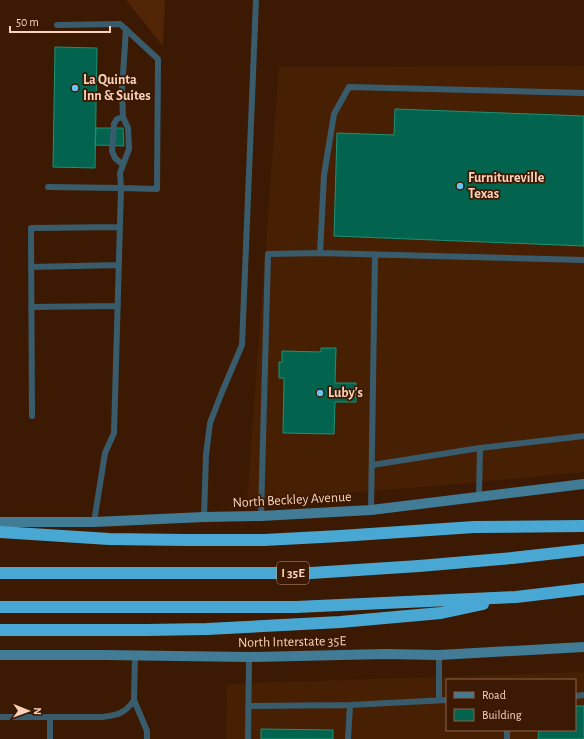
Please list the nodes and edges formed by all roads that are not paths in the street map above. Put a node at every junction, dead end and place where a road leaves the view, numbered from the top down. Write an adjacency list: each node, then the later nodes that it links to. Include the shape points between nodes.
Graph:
1 (256, 0): 25 (lane, via 242,345 210,423)
2 (57, 24): 3 (lane, via 120,24)
3 (126, 30): 5 (lane); 8 (lane, via 158,59 157,189)
4 (584, 93): 10 (lane, via 349,87 334,114 324,175)
5 (123, 117): 6 (lane, via 128,128 129,149); 6 (lane, via 117,119 114,124 112,151)
6 (123, 165): 8 (lane, via 120,172)
7 (48, 187): 8 (lane)
8 (121, 188): 9 (lane)
9 (120, 227): 13 (lane); 14 (lane, via 31,228)
10 (320, 254): 11 (lane); 24 (lane, via 268,254)
11 (375, 255): 12 (lane); 20 (lane)
12 (584, 260)
13 (119, 265): 14 (lane); 15 (lane)
14 (31, 267): 16 (lane)
15 (118, 306): 16 (lane); 27 (lane, via 114,433 105,453)
16 (31, 307): 17 (lane)
17 (32, 416)
18 (584, 436): 19 (lane)
19 (480, 448): 20 (lane); 22 (lane)
20 (372, 465): 23 (lane)
21 (584, 484): 22 (main road, North Beckley Avenue)
22 (479, 496): 23 (main road, North Beckley Avenue)
23 (371, 510): 24 (main road, North Beckley Avenue)
24 (261, 516): 25 (main road, North Beckley Avenue)
25 (204, 517): 27 (main road, North Beckley Avenue)
26 (0, 522): 27 (main road, North Beckley Avenue)
27 (94, 522)
28 (584, 526): 29 (highway, via 459,528 256,540 109,539)
29 (0, 532)
30 (584, 550): 31 (highway, I 35E, via 419,566 311,573)
31 (0, 573)
32 (584, 589): 33 (highway)
33 (516, 597): 34 (highway, via 296,607); 35 (highway, via 441,613 340,622 184,629)
34 (0, 607)
35 (0, 630)
36 (584, 647): 38 (main road, North Interstate 35E)
37 (0, 655): 39 (main road, North Interstate 35E)
38 (439, 655): 40 (main road, North Interstate 35E); 42 (lane)
39 (135, 656): 40 (main road, North Interstate 35E); 41 (lane)
40 (248, 657): 45 (lane)
41 (134, 700): 47 (lane, via 124,712 116,715); 49 (lane, via 147,731)
42 (440, 700): 43 (lane); 44 (lane)
43 (446, 700)
44 (350, 705): 45 (lane); 51 (lane)
45 (248, 706): 50 (lane)
46 (0, 717): 47 (lane)
47 (50, 717): 48 (lane)
48 (50, 739)
49 (147, 739)
50 (248, 739)
51 (348, 739)

